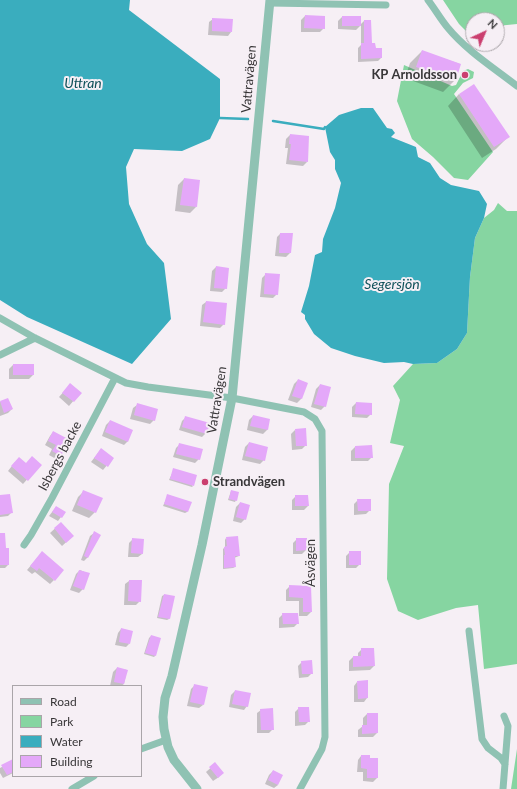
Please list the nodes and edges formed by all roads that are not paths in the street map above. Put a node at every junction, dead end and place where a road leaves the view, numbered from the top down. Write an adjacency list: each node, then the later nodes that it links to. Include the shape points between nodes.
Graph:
1 (428, 0): 4 (street, via 447,28 458,39)
2 (270, 2): 3 (street); 9 (street, Vattravägen)
3 (386, 5)
4 (517, 86)
5 (0, 318): 6 (street)
6 (35, 338): 7 (street); 8 (street)
7 (0, 355)
8 (115, 378): 9 (street, via 148,387); 10 (street, Isbergs backe, via 52,498)
9 (232, 398): 13 (street, Vattravägen, via 200,552 165,698); 19 (street, Åsvägen, via 304,412 315,419 322,431 325,737 322,749)
10 (24, 545)
11 (469, 631): 15 (street, via 482,739)
12 (504, 716): 15 (street, via 508,726)
13 (166, 740): 14 (street); 18 (street, Vattravägen, via 174,760)
14 (142, 750)
15 (505, 764): 20 (street)
16 (92, 777): 17 (street)
17 (72, 789)
18 (197, 789)
19 (300, 789)
20 (503, 789)

